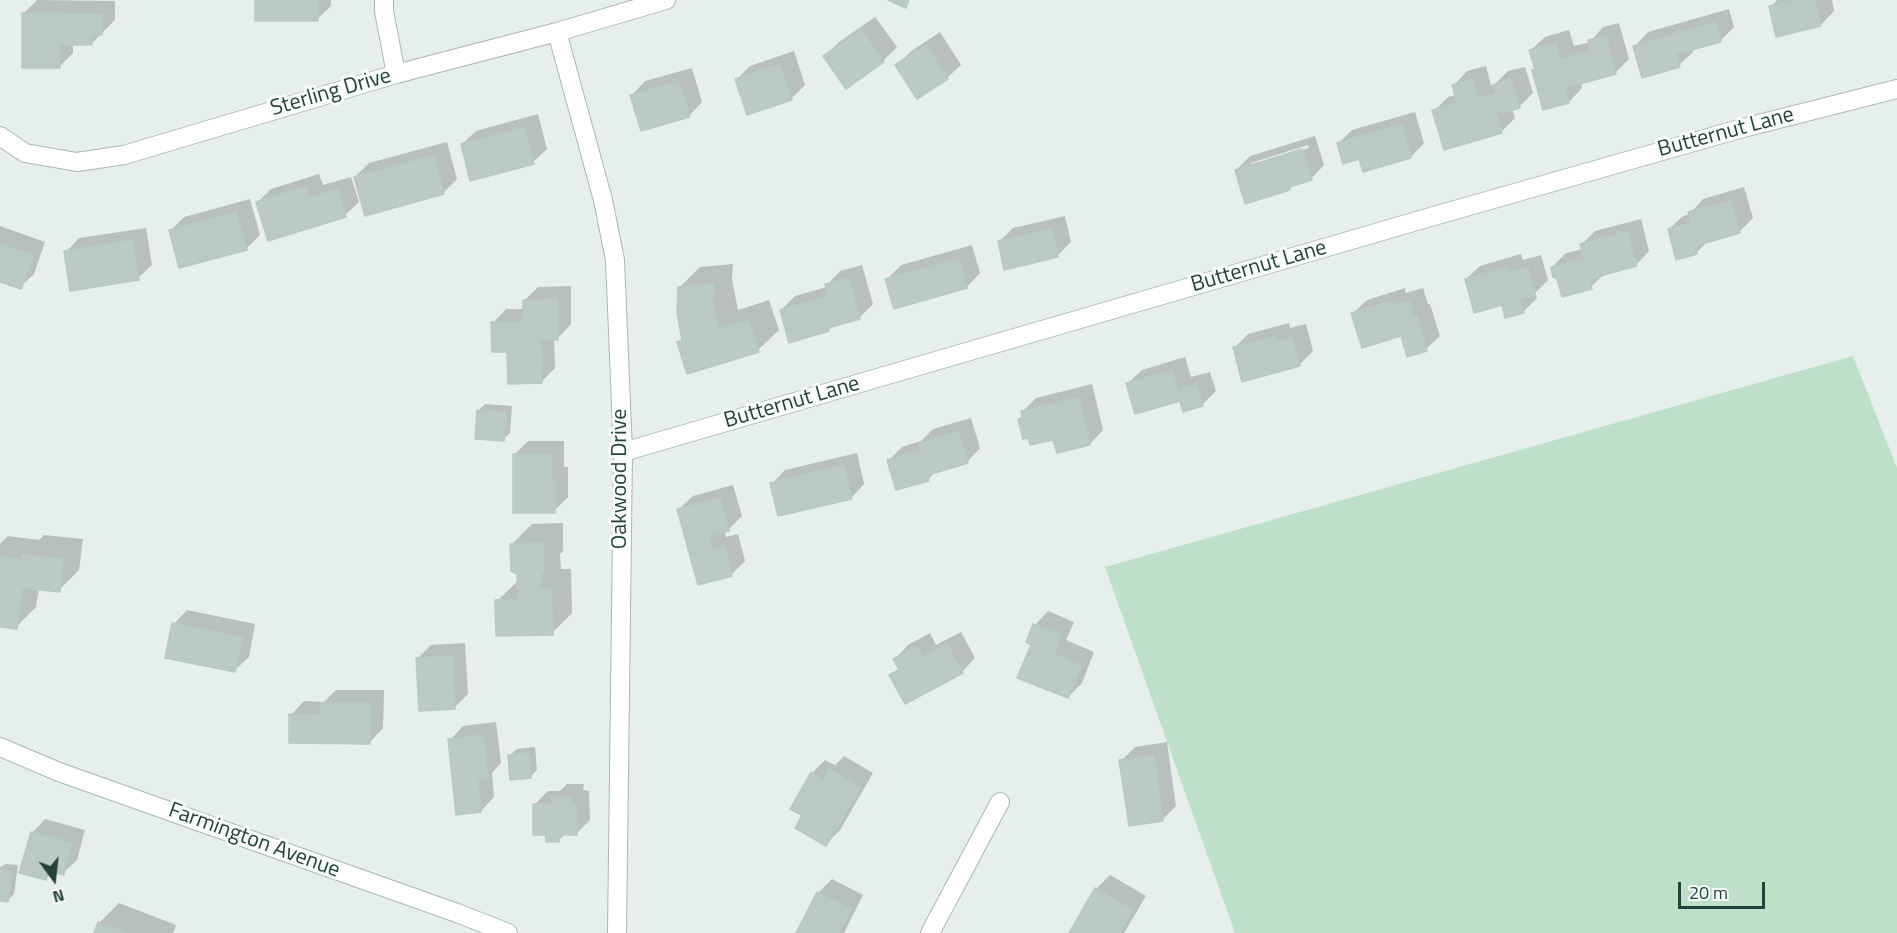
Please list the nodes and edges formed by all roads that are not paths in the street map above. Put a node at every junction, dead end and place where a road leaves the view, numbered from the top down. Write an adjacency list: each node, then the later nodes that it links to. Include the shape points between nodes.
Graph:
1 (384, 0): 4 (street)
2 (666, 0): 3 (street, Sterling Drive)
3 (557, 32): 4 (street, Sterling Drive); 7 (street, Oakwood Drive, via 603,200 615,260)
4 (396, 74): 6 (street, Sterling Drive, via 124,155 77,162 25,153)
5 (1897, 89): 7 (street, Butternut Lane, via 1468,206)
6 (0, 136)
7 (623, 452): 11 (street, Oakwood Drive)
8 (0, 747): 10 (street, Farmington Avenue, via 59,772)
9 (1000, 802): 12 (street)
10 (508, 933)
11 (616, 933)
12 (930, 933)

